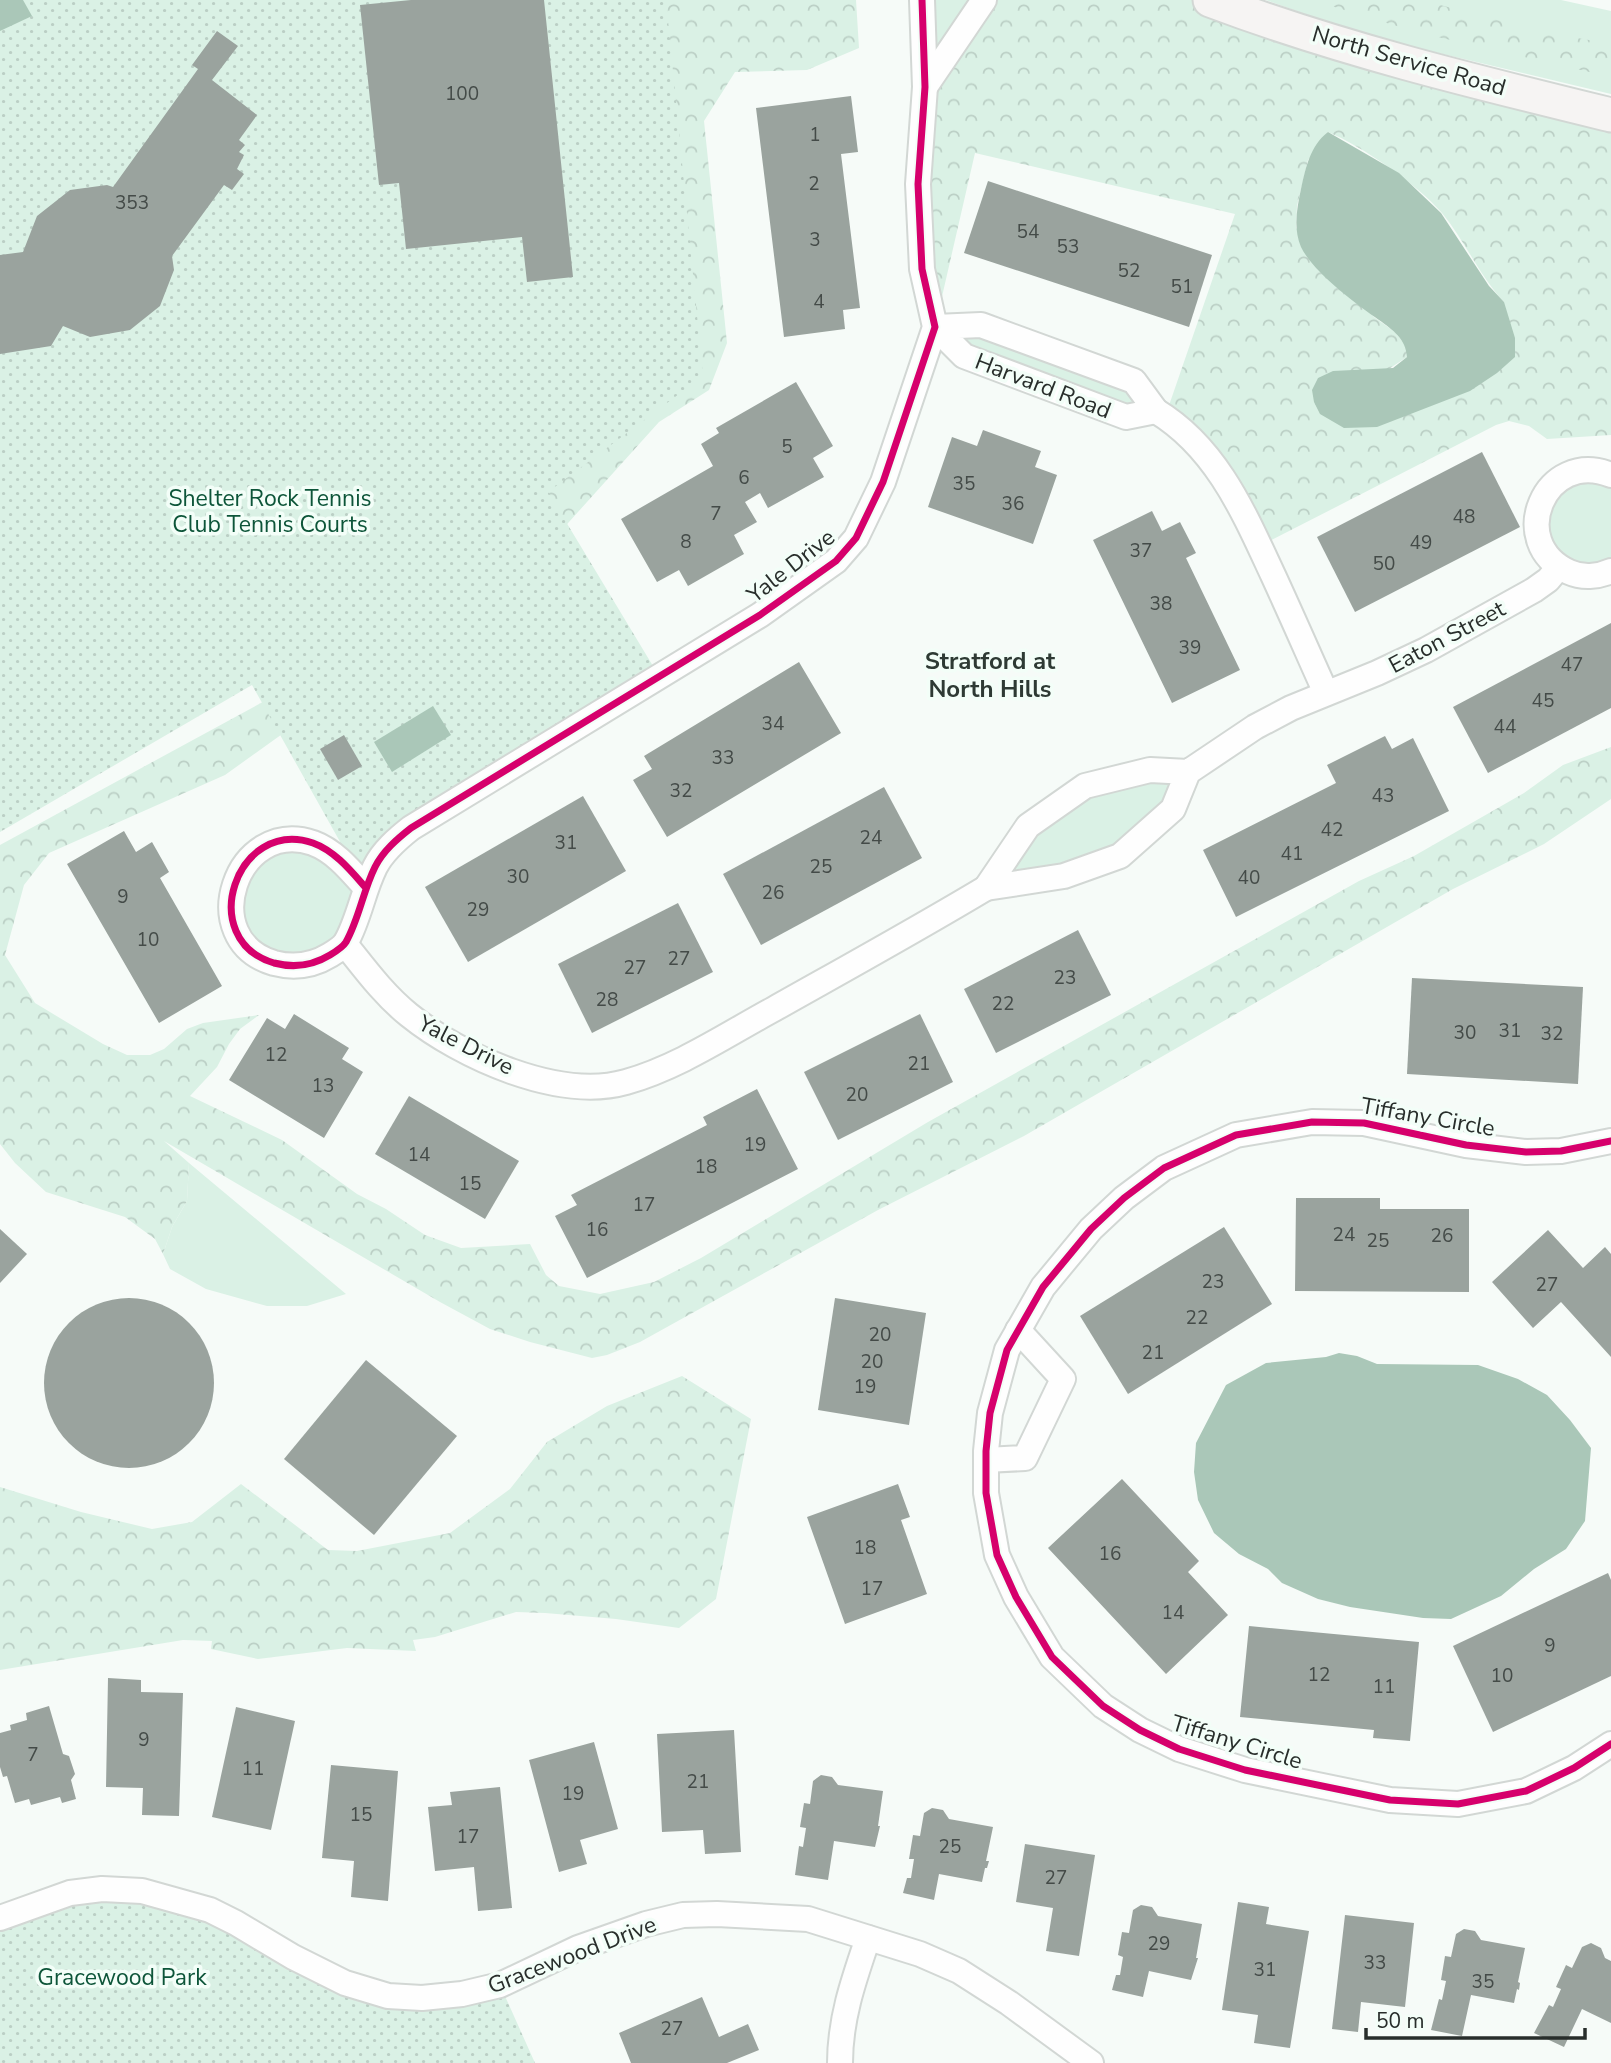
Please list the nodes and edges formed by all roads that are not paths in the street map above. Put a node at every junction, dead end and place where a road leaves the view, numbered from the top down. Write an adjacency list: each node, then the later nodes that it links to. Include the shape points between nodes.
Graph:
1 (922, 0): 4 (street)
2 (984, 0): 4 (street)
3 (1210, 0): 5 (main road, North Service Road, via 1423,67)
4 (925, 87): 6 (street, via 918,184 922,269)
5 (1611, 115)
6 (935, 327): 7 (street, Harvard Road, via 964,356 1126,417); 7 (street, Harvard Road, via 981,325 1134,381); 13 (street, Yale Drive, via 883,482 856,538 836,561 760,615 411,828 376,864)
7 (1156, 411): 11 (street, Harvard Road, via 1176,423 1215,464 1238,501)
8 (1611, 475): 9 (street, via 1600,470 1566,475 1551,485 1541,501 1538,537)
9 (1559, 567): 10 (street, via 1588,576); 11 (street, Eaton Street, via 1534,590 1426,650)
10 (1611, 572)
11 (1326, 693): 12 (street, via 1270,718)
12 (1188, 772): 14 (street, Yale Drive, via 1173,809 1120,856 1064,876); 14 (street, Yale Drive, via 1150,770 1085,786 1028,826)
13 (366, 888): 15 (street, Yale Drive); 15 (street, via 330,853 313,843 292,841 255,854 232,887 230,904 240,938 267,961 287,967 308,965)
14 (986, 888): 15 (street, Yale Drive, via 669,1066 625,1082 592,1087 550,1083 496,1065 448,1041 386,994)
15 (345, 944)
16 (1611, 1141): 17 (street, Tiffany Circle, via 1527,1152 1466,1145 1364,1123 1312,1122 1236,1135 1164,1168 1124,1198 1091,1229 1043,1287)
17 (1018, 1330): 18 (street, Tiffany Circle, via 1007,1350 990,1413); 18 (street, via 1063,1379 1025,1458)
18 (986, 1460): 19 (street, Tiffany Circle, via 986,1493 998,1555 1016,1597 1052,1657 1103,1706 1179,1749 1245,1770 1390,1800 1458,1804 1526,1791)
19 (1611, 1744)
20 (0, 1918): 21 (street, Gracewood Drive, via 71,1894 102,1889 142,1891 219,1914 345,1983 388,1996 422,1998 500,1985 578,1948 683,1915 808,1920)
21 (868, 1938): 22 (street, via 842,2023); 23 (street, Gracewood Drive, via 959,1971)
22 (840, 2063)
23 (1091, 2063)

